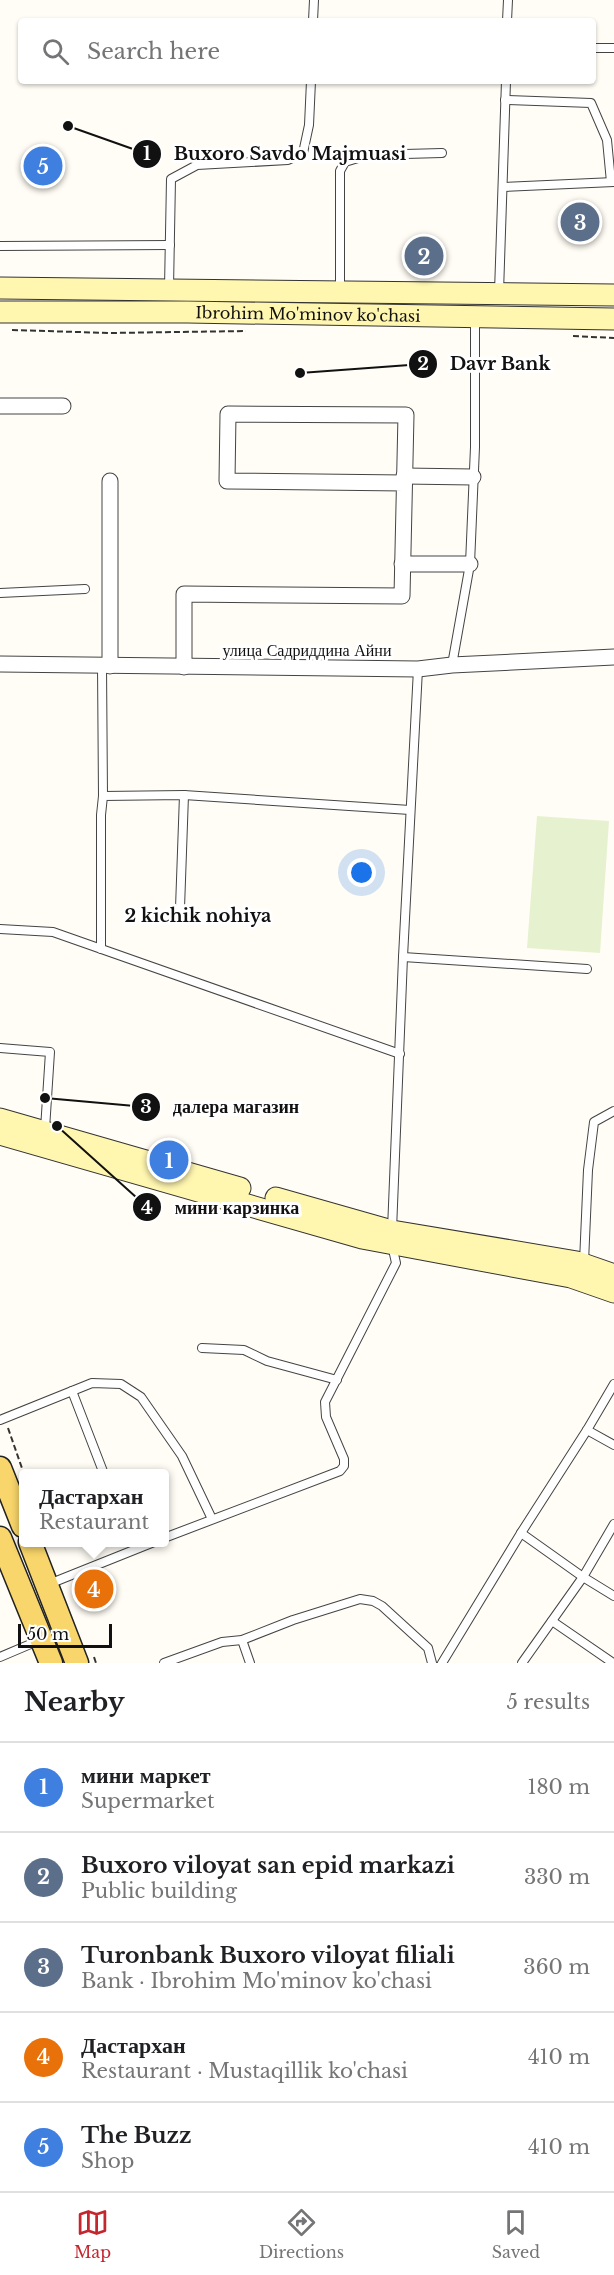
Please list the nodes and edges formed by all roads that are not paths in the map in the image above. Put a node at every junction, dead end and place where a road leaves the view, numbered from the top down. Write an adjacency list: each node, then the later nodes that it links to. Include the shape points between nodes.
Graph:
1 (314, 0): 3 (lane)
2 (508, 0): 4 (lane)
3 (314, 18)
4 (507, 18)
5 (596, 48): 6 (lane)
6 (614, 48)
7 (311, 84): 14 (lane, via 303,153 288,160 197,165 171,179)
8 (506, 84): 9 (lane)
9 (505, 100): 10 (lane, via 591,103); 13 (lane)
10 (611, 140): 12 (lane)
11 (442, 153): 18 (lane, via 368,155 345,162 340,171)
12 (612, 182): 13 (lane)
13 (503, 187): 19 (lane)
14 (170, 245): 15 (lane); 17 (lane)
15 (0, 246)
16 (0, 288): 17 (main road, Ibrohim Mo'minov ko'chasi)
17 (169, 290): 18 (main road, Ibrohim Mo'minov ko'chasi)
18 (340, 292): 19 (main road, Ibrohim Mo'minov ko'chasi)
19 (498, 294): 20 (main road, Ibrohim Mo'minov ko'chasi)
20 (614, 295)
21 (475, 317): 22 (main road, Ibrohim Mo'minov ko'chasi); 23 (main road, Ibrohim Mo'minov ko'chasi, via 187,312); 26 (lane)
22 (614, 319)
23 (6, 321)
24 (0, 406): 25 (street)
25 (63, 406)
26 (473, 477): 27 (street); 30 (lane)
27 (404, 480): 27 (street, via 228,481 228,414 406,415); 29 (street)
28 (110, 481): 36 (street)
29 (402, 564): 30 (street); 37 (street, via 402,596 184,594)
30 (470, 564): 35 (lane)
31 (85, 589): 32 (lane)
32 (0, 593)
33 (614, 657): 35 (street, улица Садриддина Айни)
34 (0, 664): 36 (street, улица Садриддина Айни)
35 (452, 665): 38 (street, улица Садриддина Айни)
36 (106, 666): 37 (street, улица Садриддина Айни); 40 (lane)
37 (184, 667): 38 (street, улица Садриддина Айни)
38 (418, 669): 41 (lane)
39 (184, 795): 40 (lane); 41 (lane); 42 (lane)
40 (103, 796): 44 (lane)
41 (410, 810): 45 (lane)
42 (180, 908)
43 (0, 929): 44 (lane, via 52,932)
44 (100, 949): 48 (lane)
45 (403, 957): 46 (lane); 48 (lane)
46 (587, 969)
47 (0, 1048): 51 (lane, via 50,1052)
48 (400, 1054): 53 (lane)
49 (614, 1111): 54 (lane, via 594,1122)
50 (0, 1119): 51 (main road)
51 (45, 1132): 53 (main road)
52 (0, 1134): 53 (main road)
53 (392, 1238): 54 (main road); 56 (main road, via 571,1277); 58 (lane, via 396,1263)
54 (584, 1263): 55 (main road)
55 (614, 1275)
56 (614, 1292)
57 (202, 1348): 58 (lane, via 244,1350)
58 (337, 1380): 67 (lane, via 325,1402 326,1417 344,1459 340,1471)
59 (614, 1384): 62 (lane)
60 (72, 1391): 61 (lane); 65 (lane); 67 (lane, via 92,1383 121,1384 141,1397 182,1456)
61 (2, 1420)
62 (587, 1430): 63 (lane); 69 (lane)
63 (614, 1445)
64 (0, 1468): 66 (main road)
65 (102, 1469)
66 (19, 1514)
67 (212, 1519): 70 (lane)
68 (614, 1524): 75 (lane)
69 (520, 1533): 75 (lane); 88 (lane)
70 (169, 1536)
71 (0, 1538): 74 (main road)
72 (32, 1547): 76 (main road)
73 (140, 1547): 76 (lane)
74 (5, 1564): 80 (main road)
75 (583, 1577): 77 (lane); 78 (lane)
76 (47, 1584): 79 (main road)
77 (614, 1596)
78 (552, 1621): 89 (lane); 90 (lane)
79 (64, 1630): 80 (main road); 84 (main road)
80 (42, 1639): 82 (lane); 83 (main road)
81 (242, 1640): 85 (lane, via 222,1642); 86 (lane); 87 (lane, via 360,1599 373,1601 429,1648)
82 (0, 1657)
83 (51, 1663)
84 (77, 1663)
85 (164, 1663)
86 (250, 1663)
87 (432, 1663)
88 (442, 1663)
89 (522, 1663)
90 (613, 1663)

